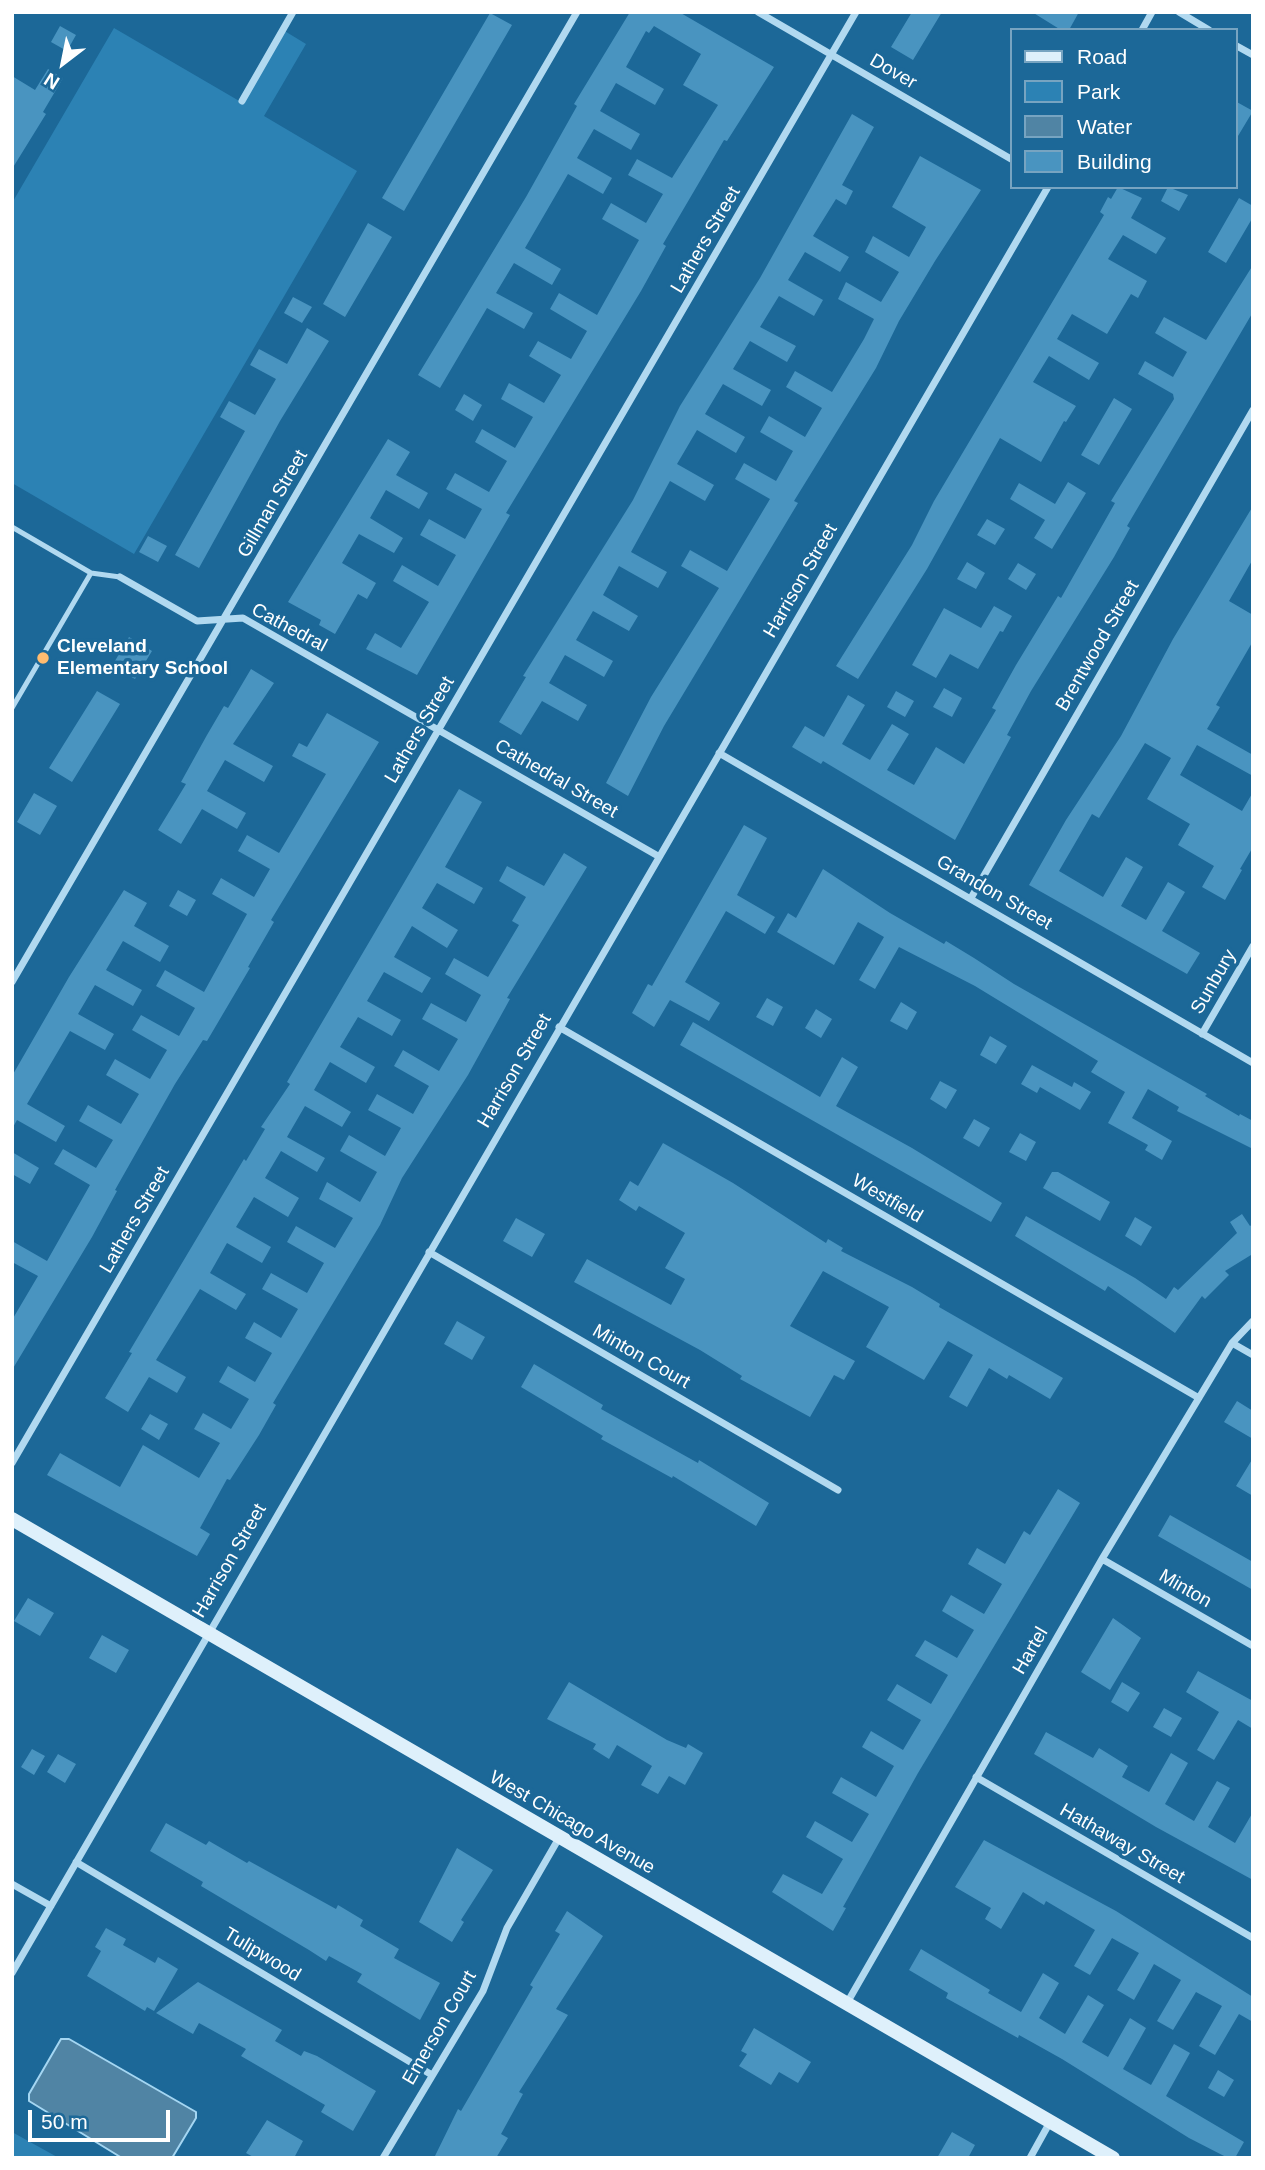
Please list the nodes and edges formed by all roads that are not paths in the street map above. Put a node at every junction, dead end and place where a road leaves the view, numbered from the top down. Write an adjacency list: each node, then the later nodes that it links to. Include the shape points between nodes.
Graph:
1 (293, 12): 12 (street)
2 (577, 12): 19 (street, Gillman Street)
3 (758, 12): 10 (street, Dover)
4 (856, 12): 10 (street, Lathers Street)
5 (1152, 12): 7 (street)
6 (1179, 12): 8 (street)
7 (1143, 28)
8 (1206, 28)
9 (1237, 46): 11 (street)
10 (832, 55): 13 (street, Dover); 21 (street, Lathers Street)
11 (1253, 55)
12 (242, 101)
13 (1010, 158)
14 (1047, 189): 22 (street, Harrison Street)
15 (1253, 410): 24 (street, Brentwood Street)
16 (12, 527): 17 (lane)
17 (91, 573): 18 (lane); 20 (lane)
18 (120, 577): 19 (street, Cathedral, via 197,621)
19 (224, 620): 21 (street, Cathedral, via 243,618); 26 (street, Gillman Street)
20 (12, 708)
21 (438, 730): 23 (street, Cathedral Street); 35 (street, Lathers Street)
22 (719, 753): 23 (street, Harrison Street); 24 (street, Grandon Street)
23 (658, 856): 27 (street, Harrison Street)
24 (971, 898): 28 (street, Grandon Street)
25 (1253, 946): 28 (street, Sunbury)
26 (12, 982)
27 (559, 1027): 30 (street, Harrison Street); 34 (street, Westfield)
28 (1202, 1034): 29 (street, Grandon Street)
29 (1253, 1063)
30 (429, 1252): 36 (street, Minton Court); 39 (street, Harrison Street)
31 (1253, 1321): 32 (street, Hartel)
32 (1233, 1343): 33 (street); 34 (street, Hartel)
33 (1253, 1355)
34 (1199, 1398): 38 (street, Hartel)
35 (12, 1463)
36 (838, 1490)
37 (12, 1519): 39 (street, West Chicago Avenue)
38 (1102, 1559): 40 (street, Minton); 41 (street, Hartel)
39 (208, 1631): 42 (street, West Chicago Avenue); 43 (street, Harrison Street)
40 (1253, 1646)
41 (976, 1777): 46 (street, Hathaway Street); 48 (street, Hartel)
42 (559, 1838): 48 (street, West Chicago Avenue); 49 (street, Emerson Court, via 507,1927 482,1991)
43 (76, 1862): 45 (street, Harrison Street); 49 (street, Tulipwood)
44 (12, 1884): 45 (street)
45 (51, 1906): 47 (street, Harrison Street)
46 (1253, 1938)
47 (12, 1973)
48 (847, 2003): 50 (street, West Chicago Avenue)
49 (432, 2075): 51 (street, Emerson Court)
50 (1051, 2121): 52 (street); 53 (street, West Chicago Avenue)
51 (383, 2158)
52 (1030, 2158)
53 (1113, 2158)

